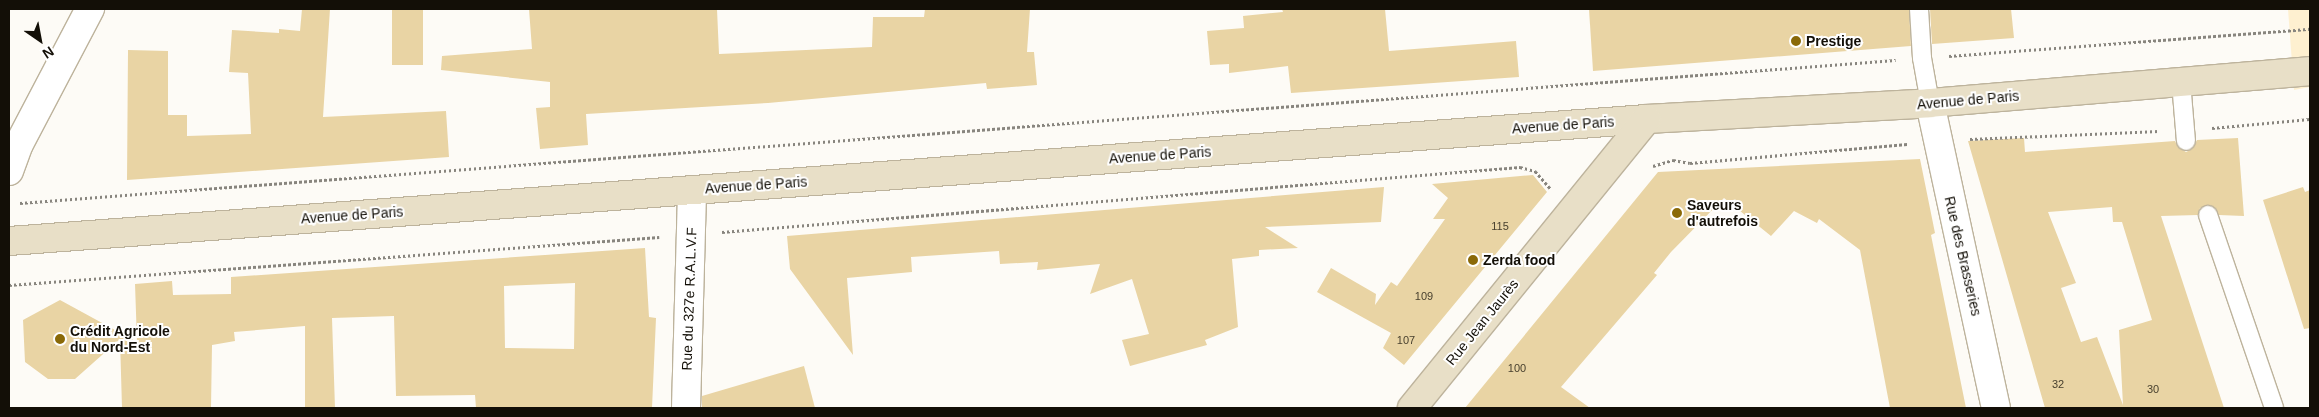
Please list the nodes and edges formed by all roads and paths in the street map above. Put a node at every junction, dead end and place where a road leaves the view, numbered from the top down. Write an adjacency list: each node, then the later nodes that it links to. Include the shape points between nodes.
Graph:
1 (90, 9): 13 (street, via 19,144)
2 (1920, 9): 4 (lane)
3 (2310, 28): 4 (path)
4 (1922, 58): 7 (lane); 15 (path)
5 (2310, 70): 6 (main road, Avenue de Paris)
6 (2181, 82): 7 (main road, Avenue de Paris); 10 (lane)
7 (1930, 104): 8 (main road, Avenue de Paris); 11 (street, Rue des Brasseries)
8 (1647, 119): 14 (main road, Avenue de Paris); 16 (main road, Rue Jean Jaurès)
9 (2310, 119): 10 (path)
10 (2185, 135): 11 (path)
11 (1937, 141): 12 (path, via 1690,163 1673,160); 23 (street, Rue des Brasseries)
12 (1649, 169)
13 (9, 171)
14 (692, 190): 18 (street, Rue du 327e R.A.L.V.F); 19 (main road, Avenue de Paris)
15 (9, 203)
16 (1573, 210): 18 (path, via 1554,195 1535,171 1520,167); 22 (main road, Rue Jean Jaurès)
17 (2208, 215): 24 (lane)
18 (692, 234): 20 (path); 21 (street, Rue du 327e R.A.L.V.F)
19 (9, 241)
20 (9, 285)
21 (686, 408)
22 (1412, 408)
23 (1996, 408)
24 (2274, 408)

